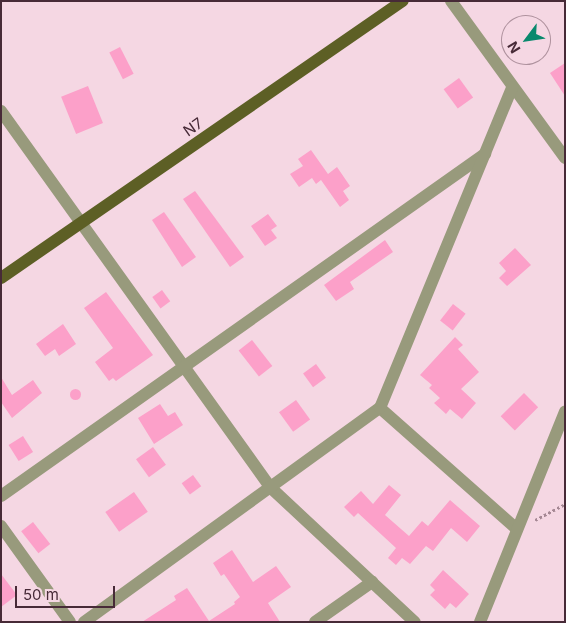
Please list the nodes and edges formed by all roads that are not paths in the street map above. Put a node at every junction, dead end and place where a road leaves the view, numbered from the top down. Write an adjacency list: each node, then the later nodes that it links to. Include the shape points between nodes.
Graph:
1 (403, 1): 7 (main road, N7)
2 (451, 1): 3 (street)
3 (512, 87): 5 (street); 6 (street)
4 (1, 111): 7 (street)
5 (485, 154): 9 (street); 10 (street)
6 (565, 158)
7 (82, 224): 8 (main road, N7); 9 (street)
8 (1, 278)
9 (184, 367): 12 (street); 13 (street)
10 (380, 408): 12 (street); 15 (street)
11 (565, 412): 15 (street)
12 (270, 487): 16 (street); 18 (street)
13 (1, 496)
14 (1, 526): 17 (street)
15 (517, 529): 21 (street)
16 (372, 582): 19 (street); 20 (street)
17 (70, 622)
18 (84, 622)
19 (315, 622)
20 (415, 622)
21 (480, 622)

